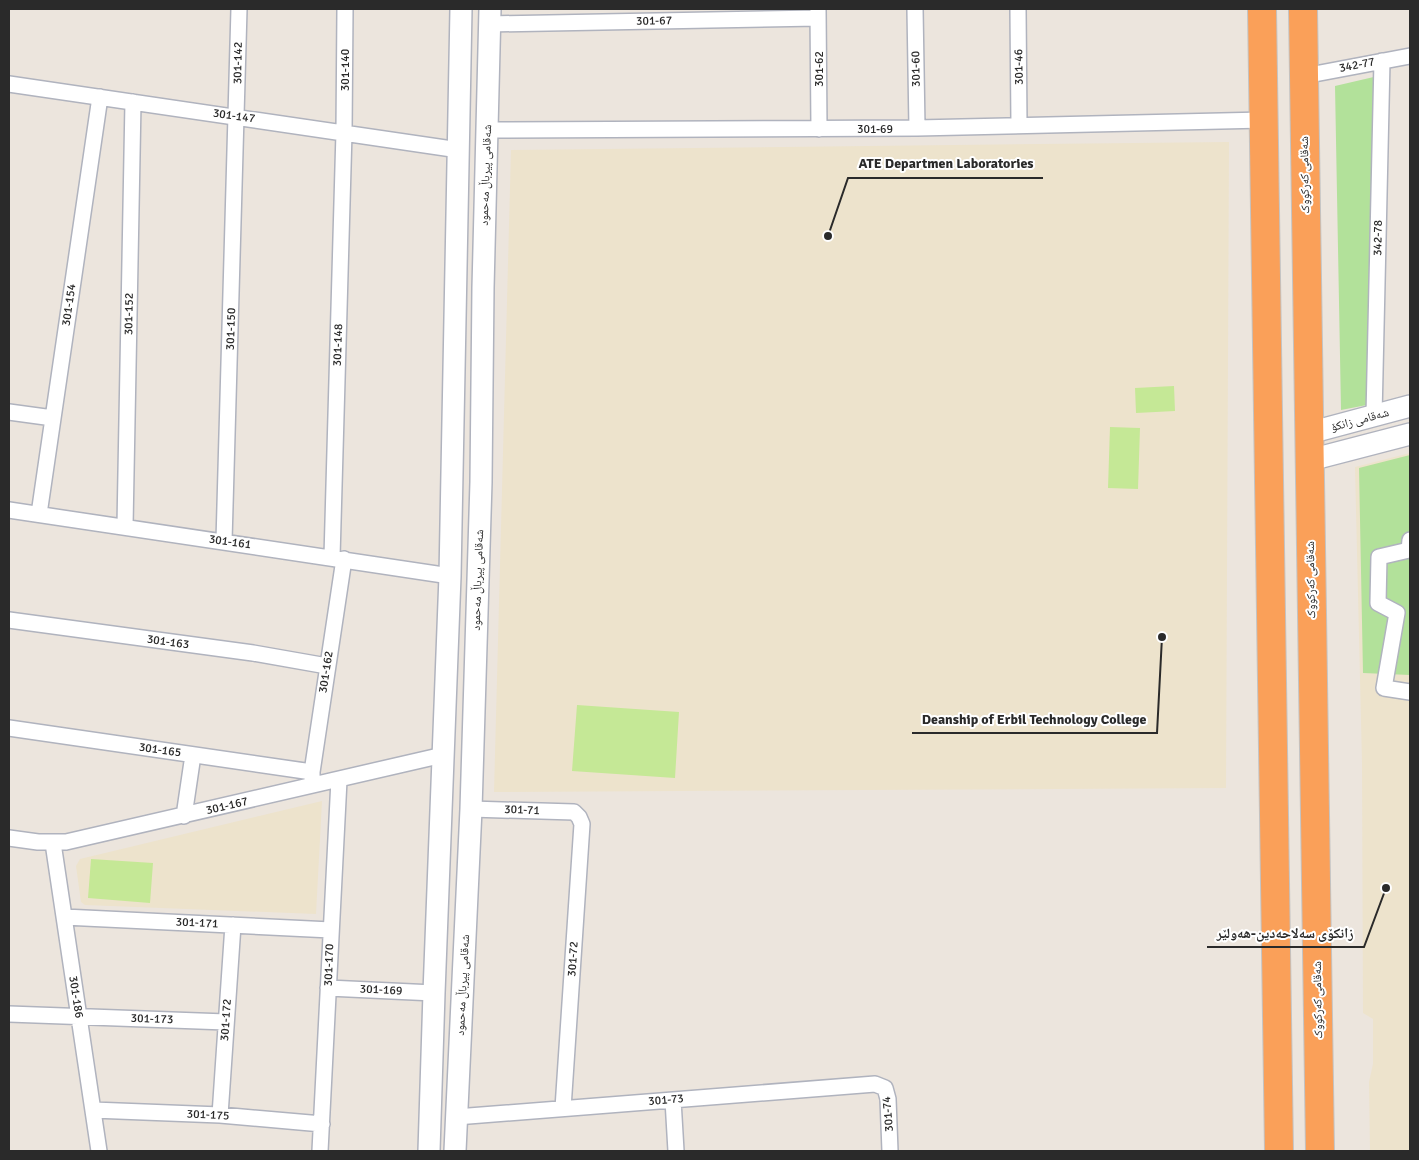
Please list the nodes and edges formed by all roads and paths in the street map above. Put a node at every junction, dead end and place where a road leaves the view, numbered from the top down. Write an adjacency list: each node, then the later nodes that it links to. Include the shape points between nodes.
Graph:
1 (237, 9): 17 (street, 301-142)
2 (345, 9): 23 (street, 301-140)
3 (462, 9): 24 (main road)
4 (915, 9): 20 (street, 301-60)
5 (1018, 9): 19 (street, 301-46)
6 (1262, 9): 18 (highway)
7 (1303, 9): 13 (highway, شەقامی کەرکووک)
8 (818, 13): 9 (street, 301-67); 21 (street, 301-62)
9 (707, 15): 10 (street, 301-67)
10 (490, 16): 22 (main road, شەقامی پیرباڵ مەحمود)
11 (1410, 56): 12 (street, 342-77)
12 (1382, 61): 13 (street, 342-77); 29 (street, 342-78)
13 (1304, 76): 31 (highway, شەقامی کەرکووک)
14 (9, 84): 15 (street, 301-147)
15 (100, 97): 16 (street, 301-147); 30 (street, 301-154)
16 (134, 102): 17 (street, 301-147); 36 (street, 301-152)
17 (237, 117): 23 (street, 301-147); 37 (street, 301-150)
18 (1264, 120): 19 (street, 301-69); 55 (highway)
19 (1020, 125): 20 (street, 301-69)
20 (917, 128): 21 (street, 301-69)
21 (819, 129): 22 (street, 301-69)
22 (487, 130): 26 (main road, شەقامی پیرباڵ مەحمود)
23 (344, 132): 24 (street, 301-147); 39 (street, 301-148)
24 (459, 150): 25 (main road)
25 (456, 287): 26 (main road); 40 (main road)
26 (482, 288): 50 (main road, شەقامی پیرباڵ مەحمود, via 481,482)
27 (1410, 406): 29 (main road, شەقامی زانکۆ)
28 (9, 412): 30 (street)
29 (1374, 416): 31 (main road, شەقامی زانکۆ)
30 (53, 418): 35 (street, 301-154)
31 (1309, 433): 33 (highway, شەقامی کەرکووک)
32 (1410, 434): 33 (main road, شەقامی زانکۆ)
33 (1310, 460): 56 (highway, شەقامی کەرکووک)
34 (9, 510): 35 (street, 301-161)
35 (39, 514): 36 (street, 301-161)
36 (125, 526): 37 (street, 301-161)
37 (224, 541): 39 (street, 301-161)
38 (1410, 547): 41 (street, via 1380,557 1378,604)
39 (338, 558): 40 (street, 301-161); 43 (street, 301-162)
40 (450, 576): 47 (main road)
41 (1404, 615): 44 (street, via 1384,688)
42 (9, 620): 43 (street, 301-163)
43 (327, 666): 48 (street, 301-162)
44 (1410, 692)
45 (9, 728): 46 (street, 301-165)
46 (193, 755): 48 (street, 301-165); 52 (street)
47 (443, 756): 49 (street, 301-167); 61 (main road)
48 (312, 779): 49 (street, 301-167); 52 (street, 301-167)
49 (339, 780): 59 (street, 301-170)
50 (471, 808): 51 (street, 301-71); 70 (main road, شەقامی پیرباڵ مەحمود)
51 (574, 812): 67 (street, 301-72, via 582,824)
52 (184, 816): 54 (street, 301-167)
53 (9, 838): 54 (street, 301-167)
54 (53, 843): 57 (street, 301-186)
55 (1275, 868): 56 (highway, via 1296,877); 71 (highway)
56 (1316, 868): 81 (highway, شەقامی کەرکووک)
57 (64, 917): 58 (street, 301-171); 63 (street, 301-186)
58 (233, 925): 59 (street, 301-171); 64 (street, 301-172)
59 (331, 930): 60 (street, 301-170)
60 (328, 988): 61 (street, 301-169); 72 (street, 301-170)
61 (434, 993): 75 (main road)
62 (9, 1014): 63 (street, 301-173)
63 (78, 1017): 64 (street, 301-173); 68 (street, 301-186)
64 (226, 1022): 69 (street, 301-172)
65 (875, 1084): 66 (street, 301-73); 78 (street, 301-74, via 885,1088 888,1099)
66 (673, 1100): 67 (street, 301-73); 77 (street)
67 (562, 1108): 70 (street, 301-73)
68 (93, 1110): 69 (street, 301-175); 73 (street, 301-186)
69 (220, 1115): 72 (street, 301-175)
70 (456, 1118): 76 (main road, شەقامی پیرباڵ مەحمود)
71 (1279, 1122): 79 (main road, via 1278,1132); 80 (highway)
72 (322, 1124): 74 (street, 301-170)
73 (99, 1151)
74 (320, 1151)
75 (429, 1151)
76 (455, 1151)
77 (676, 1151)
78 (890, 1151)
79 (1265, 1151)
80 (1279, 1151)
81 (1320, 1151)

